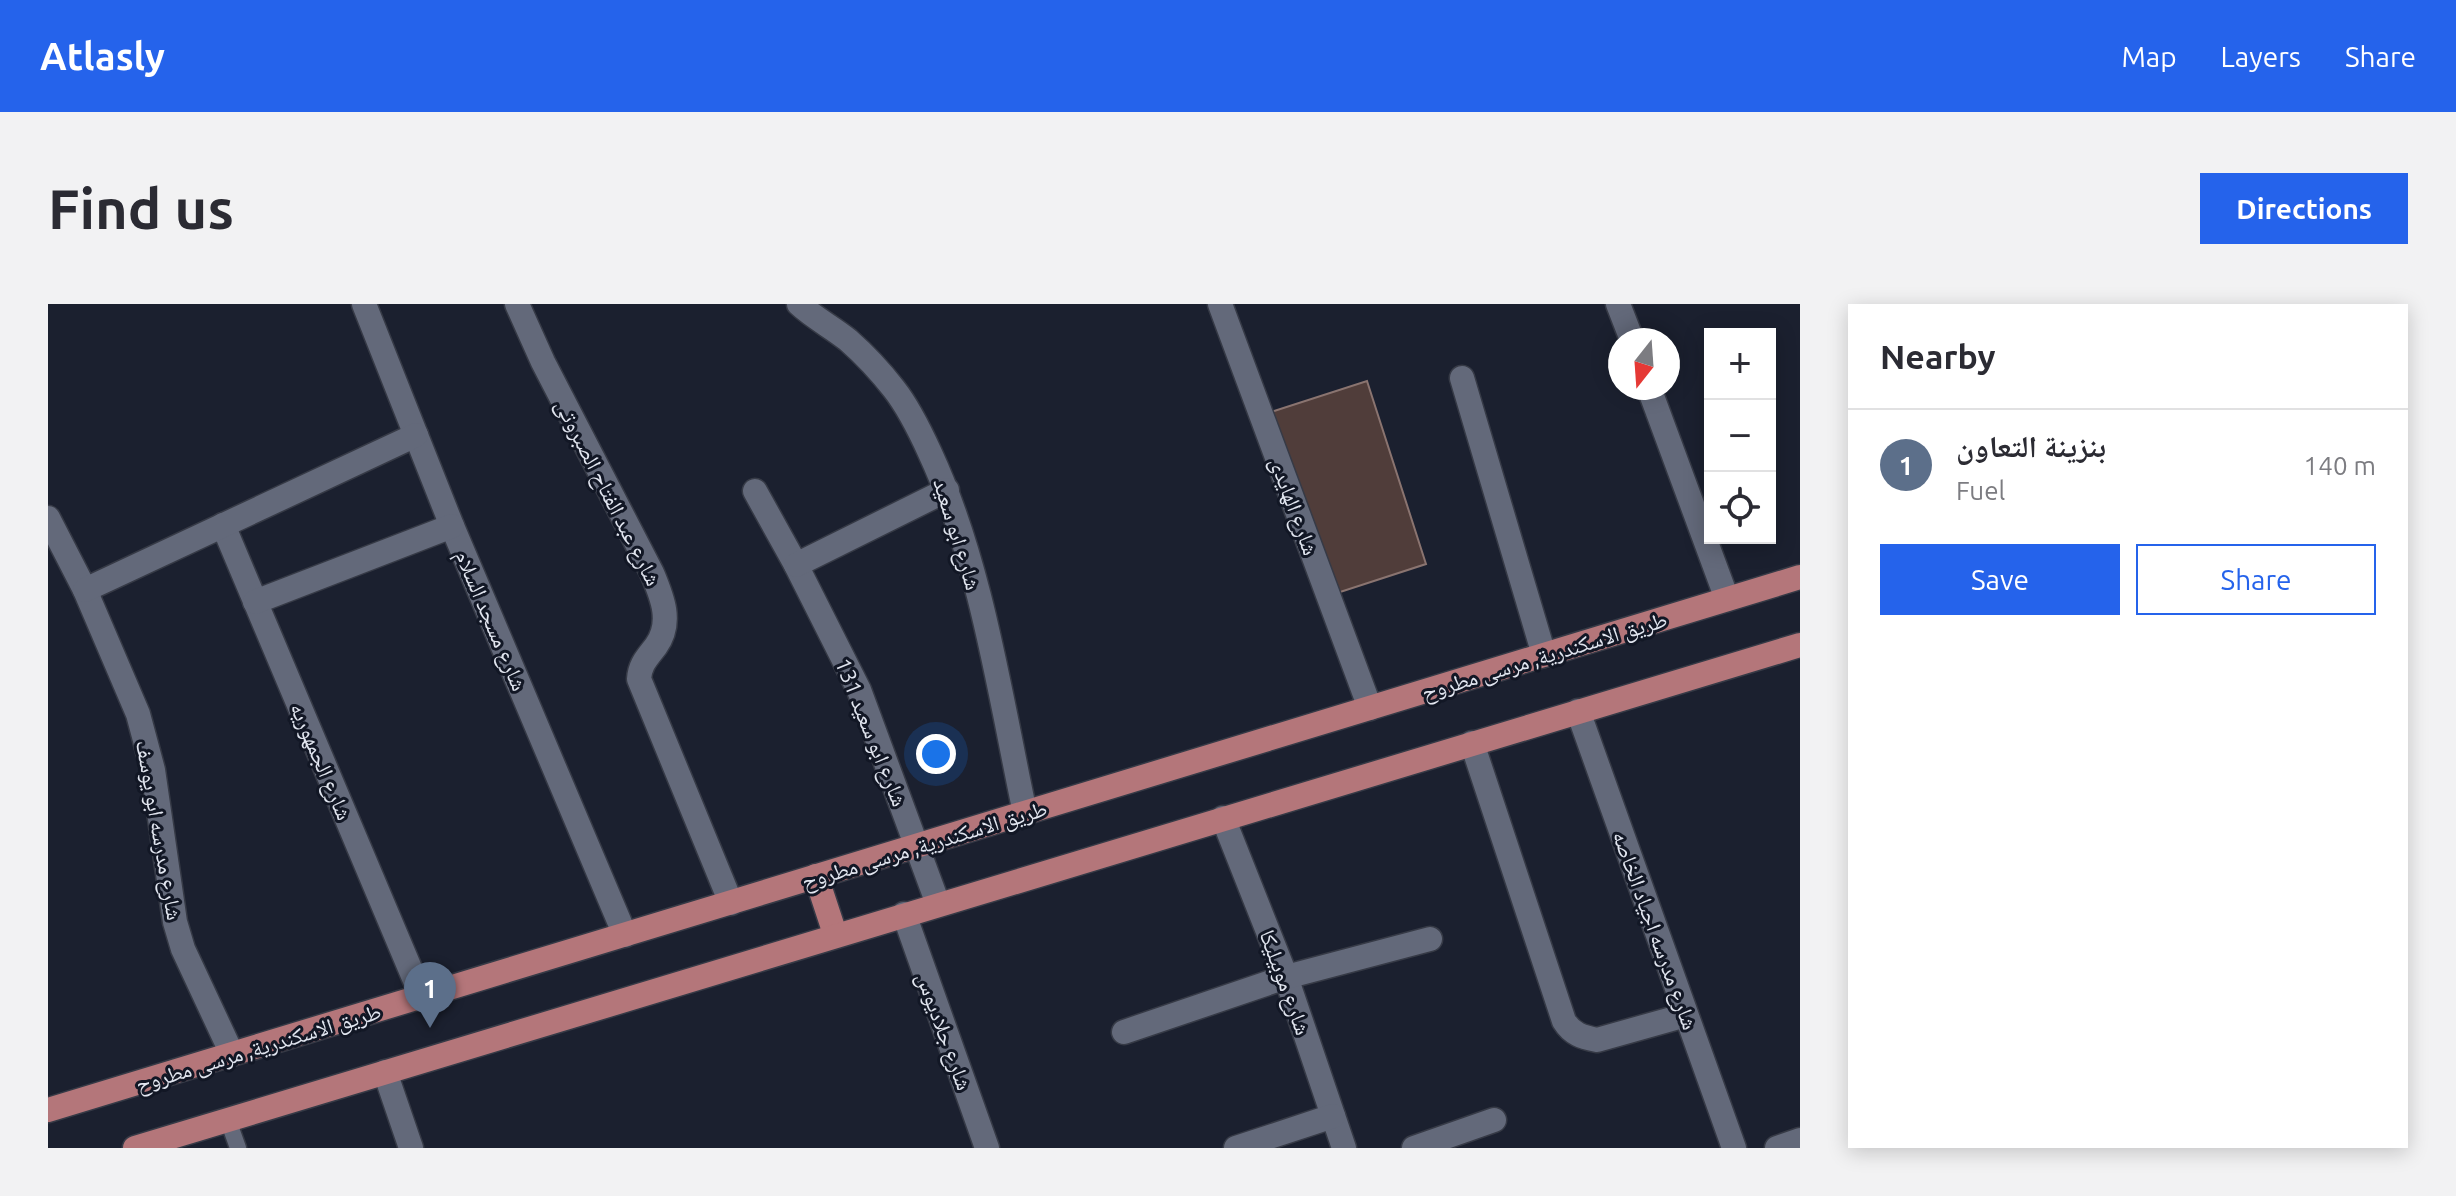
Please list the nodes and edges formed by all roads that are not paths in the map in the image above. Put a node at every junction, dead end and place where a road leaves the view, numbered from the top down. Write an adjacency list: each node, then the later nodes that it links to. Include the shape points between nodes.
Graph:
1 (364, 304): 9 (street, شارع مسجد السلام)
2 (517, 304): 29 (street, شارع عبد الفتاح الصبروتى, via 665,606 664,631 644,659 639,679)
3 (799, 304): 10 (street, شارع ابو سعيد, via 846,338 897,392)
4 (1220, 304): 22 (street, شارع الهايدى)
5 (1618, 304): 6 (street)
6 (1627, 328)
7 (1462, 378): 21 (street)
8 (1653, 400): 18 (street)
9 (416, 435): 13 (street); 14 (street, شارع مسجد السلام)
10 (947, 490): 15 (street); 25 (street, شارع ابو سعيد, via 965,544)
11 (755, 491): 15 (street, شارع ابو سعيد 131)
12 (48, 518): 17 (street, شارع مدرسه ابو يوسف)
13 (223, 525): 17 (street); 19 (street, شارع الجمهوريه)
14 (452, 526): 19 (street); 33 (street, شارع مسجد السلام)
15 (796, 565): 27 (street, شارع ابو سعيد 131, via 859,690)
16 (1800, 577): 18 (main road, طريق الاسكندرية, مرسى مطروح)
17 (85, 590): 39 (street, شارع مدرسه ابو يوسف, via 148,746 183,949)
18 (1727, 599): 21 (main road, طريق الاسكندرية, مرسى مطروح)
19 (255, 602): 36 (street, شارع الجمهوريه)
20 (1800, 645): 23 (main road)
21 (1544, 655): 22 (main road, طريق الاسكندرية, مرسى مطروح)
22 (1370, 708): 25 (main road, طريق الاسكندرية, مرسى مطروح)
23 (1578, 711): 24 (main road); 37 (street, شارع مدرسه اجياد الخاصه)
24 (1472, 743): 26 (main road); 37 (street, via 1570,1031 1597,1040)
25 (1025, 813): 27 (main road, طريق الاسكندرية, مرسى مطروح)
26 (1223, 818): 30 (main road); 35 (street, شارع موبيليكا)
27 (917, 846): 28 (main road, طريق الاسكندرية, مرسى مطروح); 30 (street, شارع ابو سعيد 131)
28 (816, 876): 29 (main road, طريق الاسكندرية, مرسى مطروح); 32 (main road)
29 (731, 903): 33 (main road, طريق الاسكندرية, مرسى مطروح)
30 (938, 904): 31 (main road)
31 (904, 914): 32 (main road); 49 (street, شارع جلاديوس)
32 (835, 934): 40 (main road)
33 (625, 935): 36 (main road, طريق الاسكندرية, مرسى مطروح)
34 (1430, 939): 35 (street)
35 (1286, 977): 38 (street); 42 (street, شارع موبيليكا)
36 (422, 997): 39 (main road, طريق الاسكندرية, مرسى مطروح)
37 (1686, 1015): 53 (street, شارع مدرسه اجياد الخاصه)
38 (1124, 1032)
39 (232, 1054): 41 (main road, طريق الاسكندرية, مرسى مطروح)
40 (385, 1072): 43 (main road); 48 (street)
41 (48, 1110)
42 (1333, 1116): 50 (street); 51 (street, شارع موبيليكا)
43 (228, 1120): 46 (main road); 47 (lane)
44 (1494, 1120): 52 (street)
45 (1800, 1140): 54 (street)
46 (135, 1148)
47 (238, 1148)
48 (411, 1148)
49 (987, 1148)
50 (1236, 1148)
51 (1344, 1148)
52 (1414, 1148)
53 (1734, 1148)
54 (1777, 1148)

